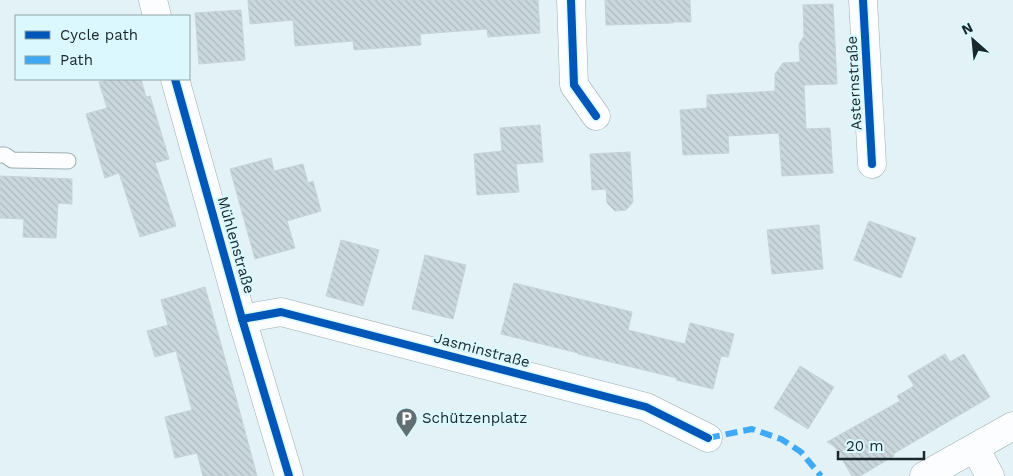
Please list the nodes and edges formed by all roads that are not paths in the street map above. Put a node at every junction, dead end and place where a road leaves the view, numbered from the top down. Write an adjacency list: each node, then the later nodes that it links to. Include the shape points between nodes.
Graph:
1 (153, 0): 4 (street)
2 (571, 0): 6 (street, via 574,85)
3 (863, 0): 9 (street, Asternstraße)
4 (157, 15)
5 (175, 80): 10 (street, Mühlenstraße)
6 (596, 116)
7 (0, 155): 8 (lane, via 12,160)
8 (68, 161)
9 (872, 164)
10 (242, 318): 12 (street, Jasminstraße, via 281,312 646,407); 14 (street, Mühlenstraße)
11 (1013, 426): 13 (street)
12 (708, 438)
13 (974, 448): 15 (street); 16 (street)
14 (289, 476)
15 (924, 476)
16 (990, 476)

